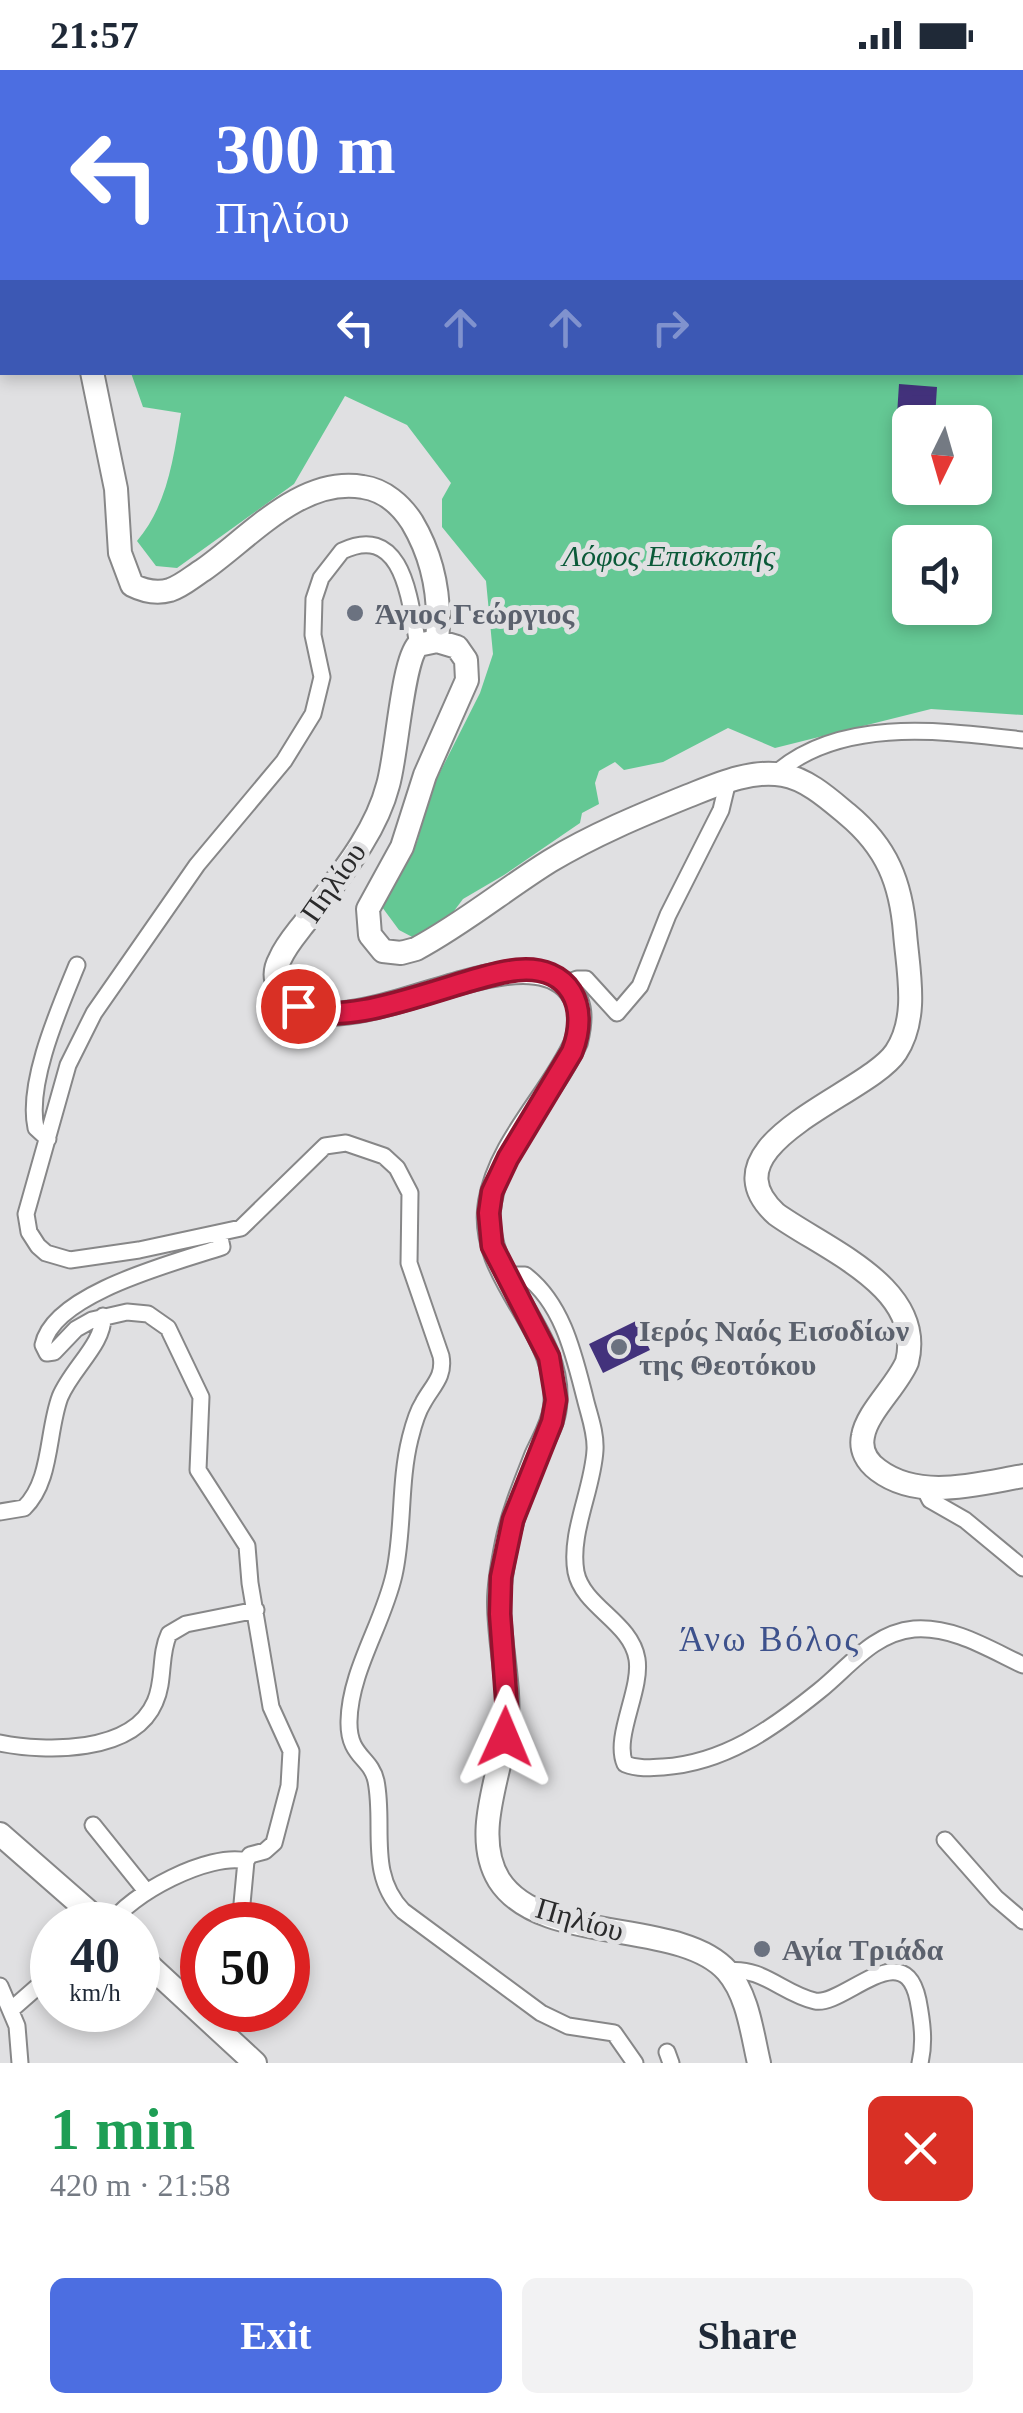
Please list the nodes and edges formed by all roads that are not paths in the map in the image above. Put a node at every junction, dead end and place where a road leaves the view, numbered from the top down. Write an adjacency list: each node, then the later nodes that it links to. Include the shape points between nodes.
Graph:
1 (93, 375): 2 (main road, via 116,490 120,553 132,585 150,592 177,587 300,499 331,488 364,487 401,507 430,561 440,603)
2 (427, 643): 5 (main road, Πηλίου, via 454,645 468,676 402,847 368,908 370,935 387,952 426,943 587,841); 7 (main road, Πηλίου, via 412,652 406,673 383,802 280,957 278,985 298,1006 328,1013 518,970); 8 (street, via 386,550 342,551 314,599 322,676 313,714 94,1013 68,1064)
3 (1023, 740): 4 (street, via 896,731 817,747)
4 (775, 774): 5 (main road, Πηλίου); 13 (main road, via 837,805 889,862 902,906 910,1012 901,1042 882,1068 770,1146 759,1166 759,1187 776,1214 872,1276 896,1304 908,1332 908,1356 867,1424 863,1450 884,1474)
5 (728, 781): 7 (street, via 721,810 640,986 617,1013 586,980)
6 (77, 966): 8 (street, via 48,1039 34,1108 36,1128)
7 (564, 984): 10 (main road, Πηλίου, via 579,1006 576,1042 490,1200 492,1246)
8 (48, 1139): 9 (street, via 26,1214 29,1232 46,1253 86,1258)
9 (219, 1233): 11 (street, via 222,1247 83,1301 48,1333 45,1351 58,1350 76,1329); 37 (street, via 248,1223 334,1143 374,1151 404,1180 412,1206 409,1263 443,1370 411,1434 394,1577 350,1706 352,1745 377,1783 382,1874 396,1904 457,1954 560,2023 614,2033)
10 (505, 1275): 17 (street, via 526,1275 553,1308 571,1344 592,1425 595,1450 576,1570 637,1658 625,1764 684,1766 726,1753 818,1692 864,1650 904,1631 952,1634); 28 (main road, Πηλίου, via 549,1357 556,1400 513,1520 501,1577 507,1719 489,1824 497,1876 512,1894 548,1915 683,1947)
11 (103, 1316): 14 (street, via 102,1335 74,1368 57,1406 36,1493 24,1508); 16 (street, via 144,1313 168,1328 201,1396 198,1470 245,1540)
12 (1023, 1476): 13 (main road)
13 (924, 1488): 15 (street, via 930,1500)
14 (0, 1512)
15 (1023, 1568)
16 (256, 1610): 18 (street, via 169,1634 154,1706 126,1732 57,1750); 22 (street, via 271,1706 292,1760 274,1843)
17 (1023, 1665)
18 (0, 1743)
19 (93, 1825): 23 (street)
20 (0, 1834): 24 (main road)
21 (945, 1840): 27 (street)
22 (246, 1861): 23 (street, via 175,1876); 26 (street)
23 (146, 1891): 25 (street)
24 (80, 1902)
25 (132, 1902)
26 (242, 1902)
27 (1023, 1922)
28 (727, 1971): 38 (main road, via 742,1998); 39 (street, via 754,1972 819,2002 878,1974 908,1979 920,2010)
29 (160, 1972): 31 (main road)
30 (0, 1986): 33 (street)
31 (180, 1987)
32 (30, 1993): 33 (street)
33 (12, 2008): 35 (street)
34 (227, 2032): 36 (main road)
35 (20, 2063)
36 (256, 2063)
37 (635, 2063)
38 (759, 2063)
39 (920, 2063)

